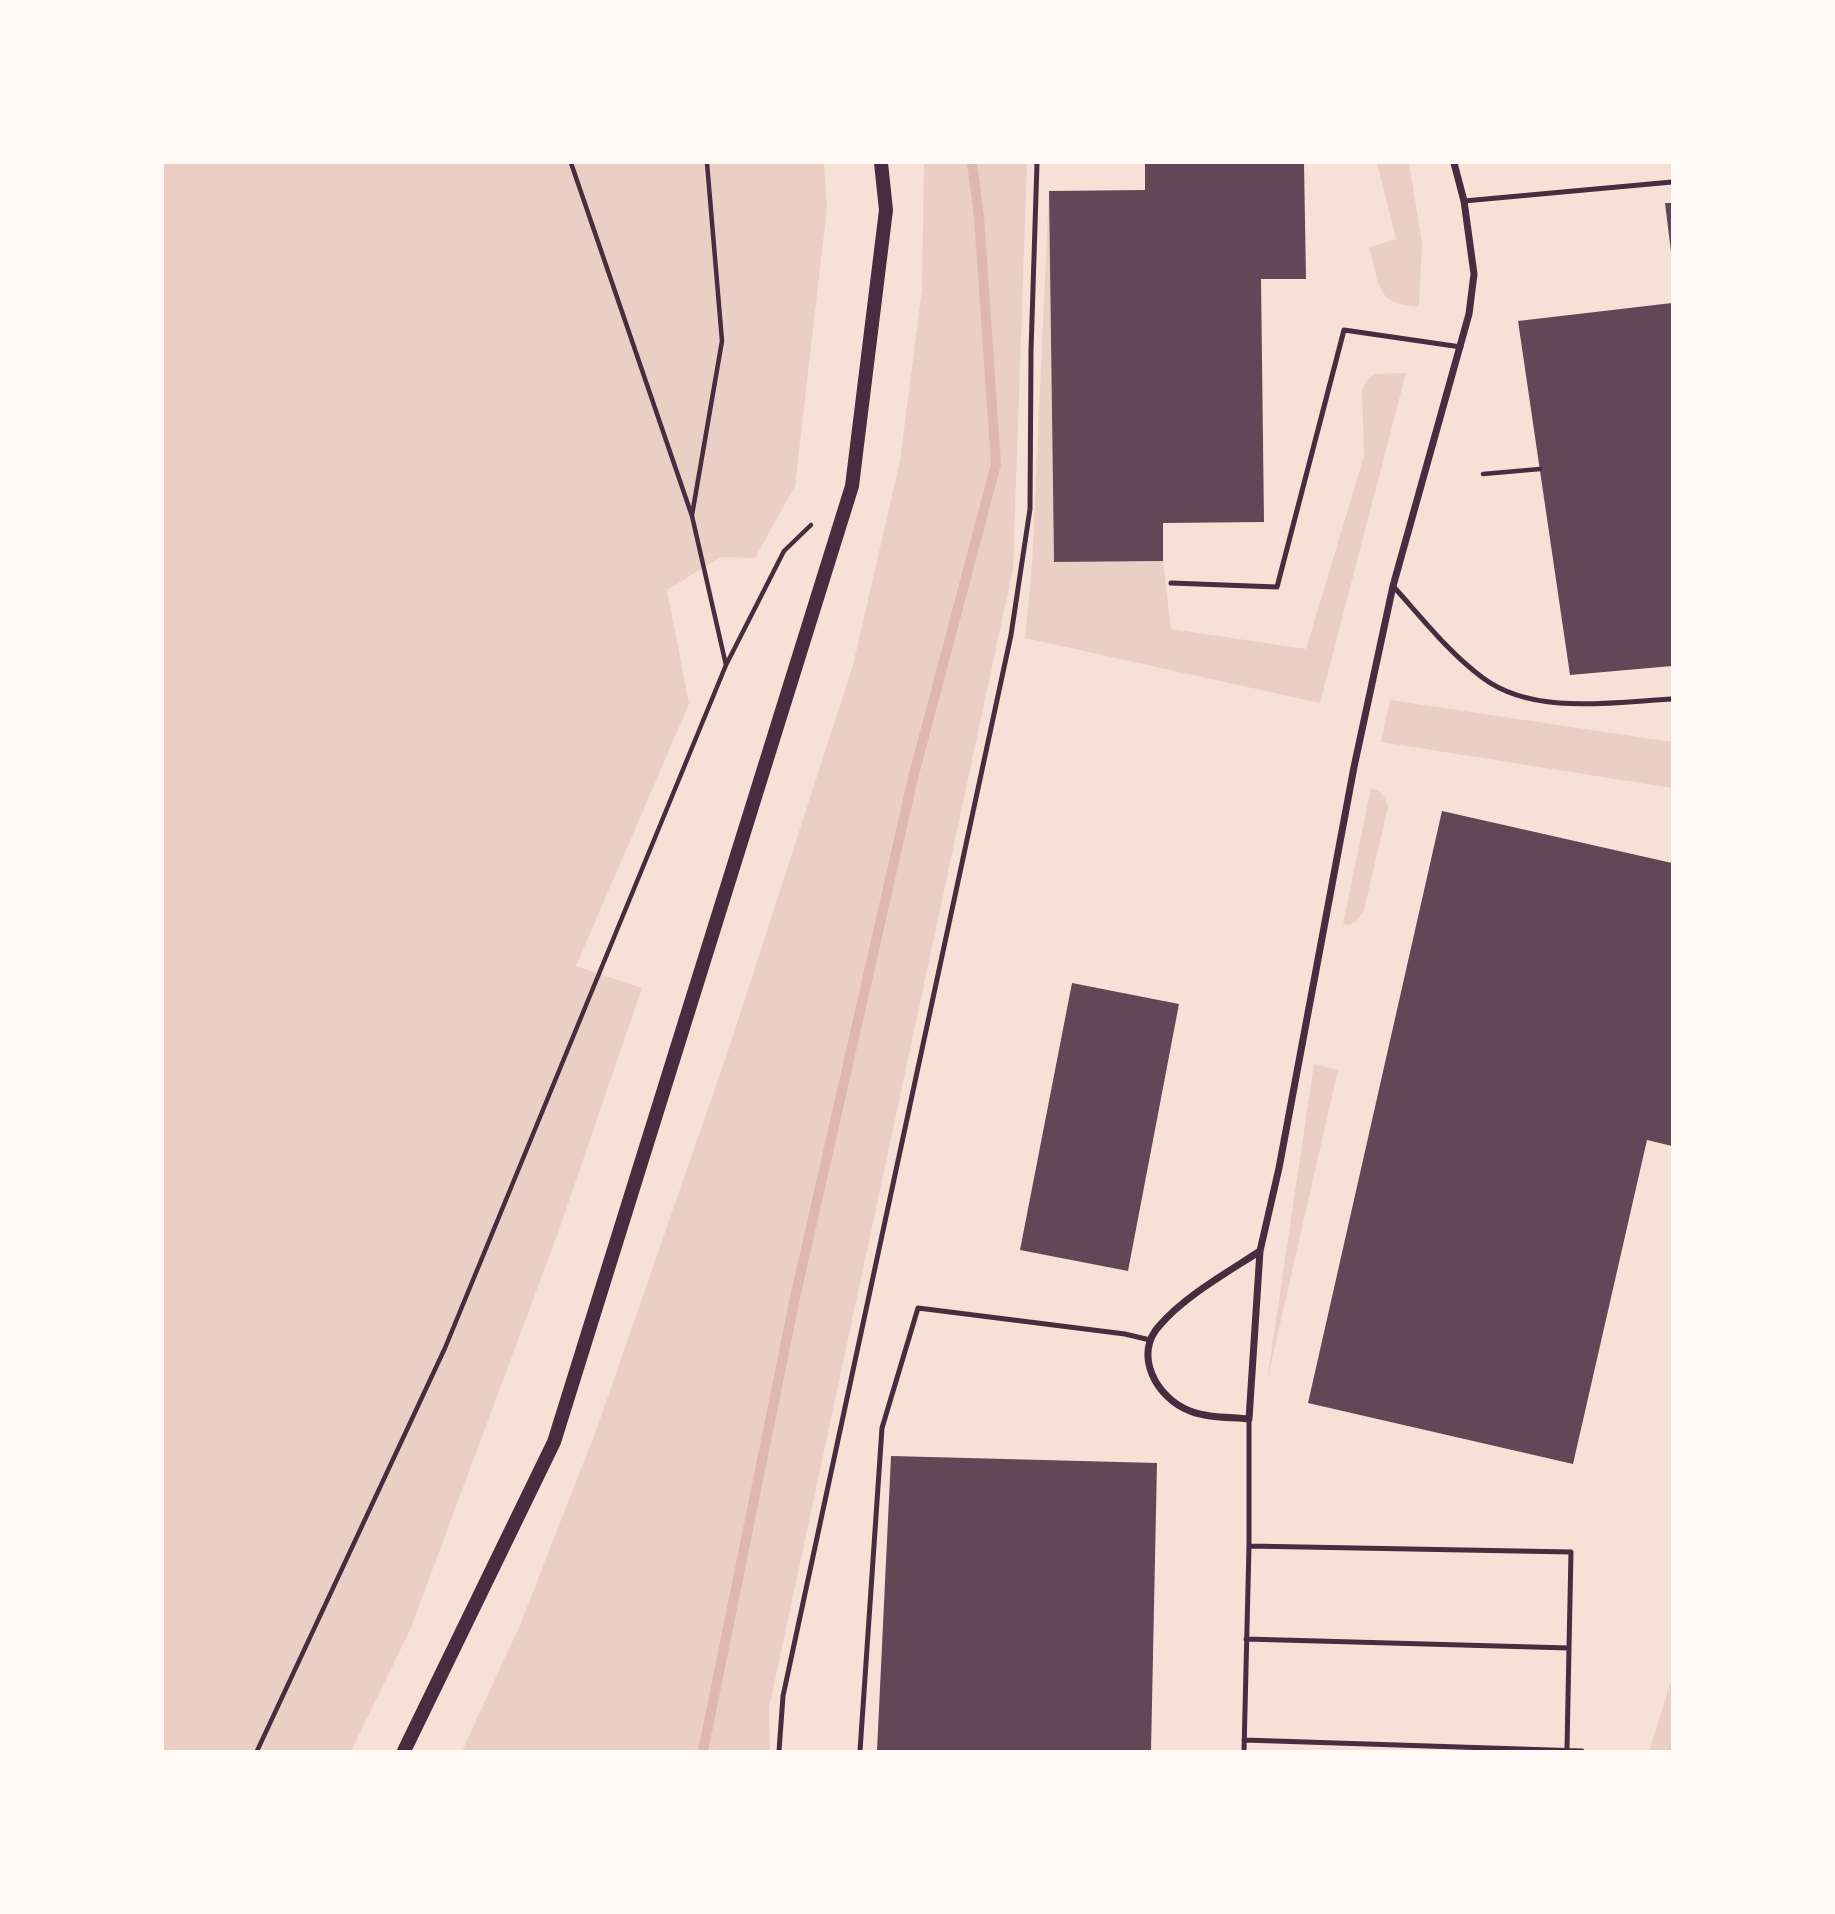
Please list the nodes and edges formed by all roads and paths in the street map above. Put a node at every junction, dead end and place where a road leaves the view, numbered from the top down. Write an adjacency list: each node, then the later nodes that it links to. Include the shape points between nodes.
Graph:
1 (571, 163): 11 (path)
2 (707, 163): 11 (path, via 722,341)
3 (881, 163): 26 (main road, via 886,210 852,486 554,1442)
4 (1037, 163): 27 (lane, via 1030,509 1011,635 786,1682)
5 (1454, 163): 7 (street)
6 (1672, 182): 7 (lane)
7 (1464, 201): 8 (street, via 1474,274)
8 (1461, 347): 13 (lane, via 1344,330 1278,587); 14 (street)
9 (1541, 469): 10 (path)
10 (1483, 474)
11 (692, 516): 15 (path)
12 (813, 523): 15 (path, via 784,551)
13 (1171, 583)
14 (1393, 586): 16 (lane, via 1485,680 1523,697 1571,704); 17 (street)
15 (726, 665): 25 (path, via 445,1348)
16 (1672, 699)
17 (1260, 1251): 18 (street, via 1205,1287 1159,1325); 19 (street)
18 (1150, 1340): 19 (street, via 1148,1362 1153,1378 1176,1405 1193,1413); 28 (lane, via 918,1308 882,1428)
19 (1248, 1419): 20 (lane)
20 (1249, 1546): 21 (lane); 22 (lane, via 1571,1552)
21 (1246, 1639): 22 (lane); 23 (lane)
22 (1569, 1648): 24 (lane)
23 (1244, 1740): 24 (lane); 29 (lane)
24 (1567, 1749): 30 (lane)
25 (257, 1751)
26 (404, 1751)
27 (779, 1751)
28 (860, 1751)
29 (1244, 1751)
30 (1582, 1751)

